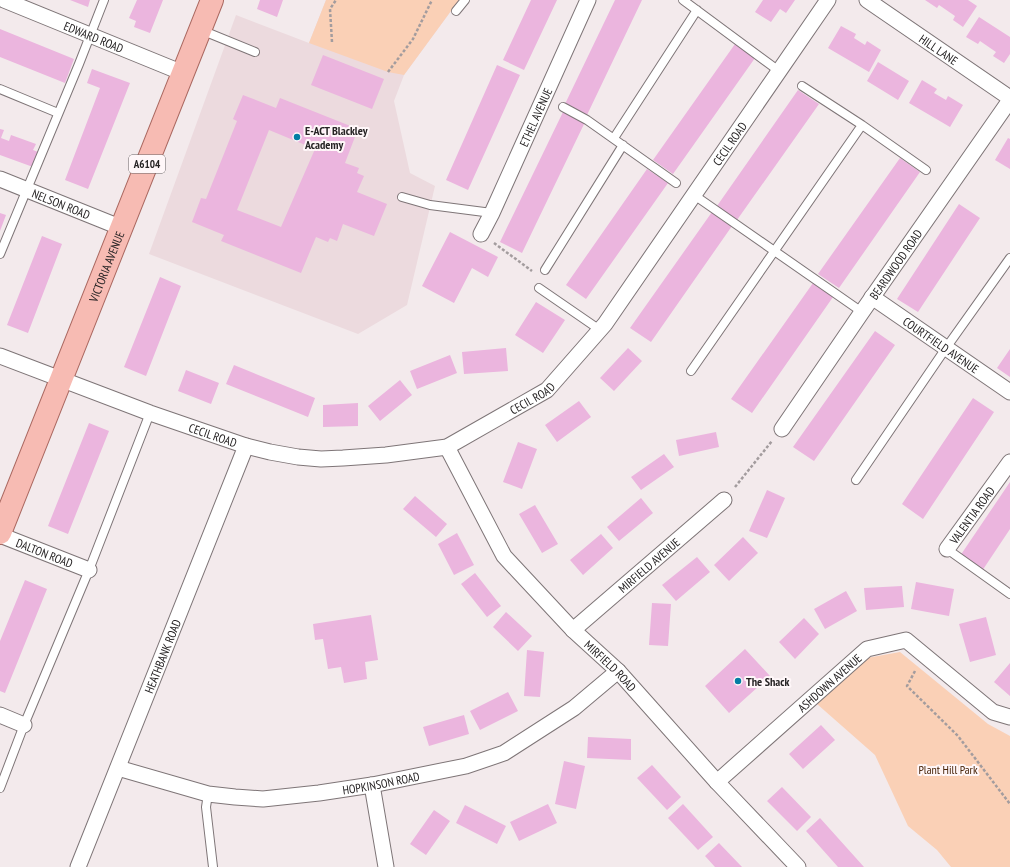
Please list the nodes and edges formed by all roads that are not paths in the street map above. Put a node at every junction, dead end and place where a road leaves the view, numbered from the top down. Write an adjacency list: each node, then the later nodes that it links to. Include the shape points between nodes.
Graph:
1 (4, 0): 12 (street, EDWARD ROAD)
2 (104, 0): 12 (lane)
3 (212, 0): 11 (main road, VICTORIA AVENUE / A6104)
4 (465, 0): 10 (lane)
5 (588, 0): 30 (street, ETHEL AVENUE)
6 (683, 0): 9 (lane)
7 (828, 0): 14 (street, CECIL ROAD)
8 (868, 0): 18 (street, HILL LANE)
9 (697, 10): 14 (lane); 22 (lane)
10 (456, 12)
11 (201, 30): 13 (lane); 15 (main road, VICTORIA AVENUE / A6104)
12 (90, 35): 15 (street, EDWARD ROAD); 20 (lane)
13 (255, 52)
14 (779, 71): 28 (street, CECIL ROAD)
15 (184, 73): 31 (main road, VICTORIA AVENUE / A6104)
16 (802, 86): 21 (lane)
17 (0, 89): 20 (lane)
18 (1010, 99): 38 (street, BEARDWOOD ROAD)
19 (563, 107): 22 (lane)
20 (58, 113): 27 (lane)
21 (862, 125): 24 (lane); 33 (lane)
22 (614, 138): 23 (lane)
23 (623, 145): 26 (lane); 36 (lane)
24 (926, 170)
25 (0, 179): 27 (street, NELSON ROAD)
26 (676, 183)
27 (27, 190): 31 (street, NELSON ROAD); 34 (lane)
28 (694, 195): 33 (lane); 40 (street, CECIL ROAD)
29 (402, 197): 30 (lane, via 430,205)
30 (492, 213): 32 (street, ETHEL AVENUE)
31 (122, 228): 44 (main road, VICTORIA AVENUE / A6104)
32 (481, 234)
33 (774, 251): 39 (lane); 43 (lane)
34 (0, 254)
35 (1010, 258): 41 (lane)
36 (545, 270)
37 (539, 288): 40 (lane)
38 (872, 298): 39 (street, BEARDWOOD ROAD); 41 (street, COURTFIELD AVENUE)
39 (862, 312): 47 (street, BEARDWOOD ROAD)
40 (600, 330): 49 (street, CECIL ROAD, via 547,390)
41 (946, 348): 45 (street, COURTFIELD AVENUE); 51 (lane)
42 (0, 356): 44 (street, CECIL ROAD)
43 (691, 371)
44 (61, 380): 46 (street, CECIL ROAD); 53 (main road, VICTORIA AVENUE / A6104)
45 (1010, 392)
46 (150, 413): 48 (street, CECIL ROAD); 55 (lane)
47 (782, 429)
48 (246, 446): 49 (street, CECIL ROAD, via 298,458 322,459 386,455); 62 (street, HEATHBANK ROAD)
49 (447, 447): 57 (street, MIRFIELD ROAD, via 504,556)
50 (1010, 462): 54 (street, VALENTIA ROAD)
51 (856, 480)
52 (724, 500): 57 (street, MIRFIELD AVENUE)
53 (0, 534): 55 (street, DALTON ROAD)
54 (947, 549): 56 (lane)
55 (88, 570): 61 (lane)
56 (1010, 594)
57 (573, 630): 58 (street, MIRFIELD ROAD)
58 (618, 671): 63 (street, MIRFIELD ROAD); 64 (street, HOPKINSON ROAD, via 574,708 504,753 466,766)
59 (0, 715): 61 (street)
60 (1010, 717): 63 (street, ASHDOWN AVENUE, via 993,712 906,640 867,648)
61 (24, 725): 65 (lane)
62 (118, 768): 66 (street, HOPKINSON ROAD); 67 (street, HEATHBANK ROAD)
63 (717, 782): 70 (street, MIRFIELD ROAD)
64 (372, 785): 66 (street, HOPKINSON ROAD, via 263,799); 69 (street)
65 (0, 788)
66 (208, 794): 68 (lane, via 206,806)
67 (78, 867)
68 (213, 867)
69 (386, 867)
70 (798, 867)

